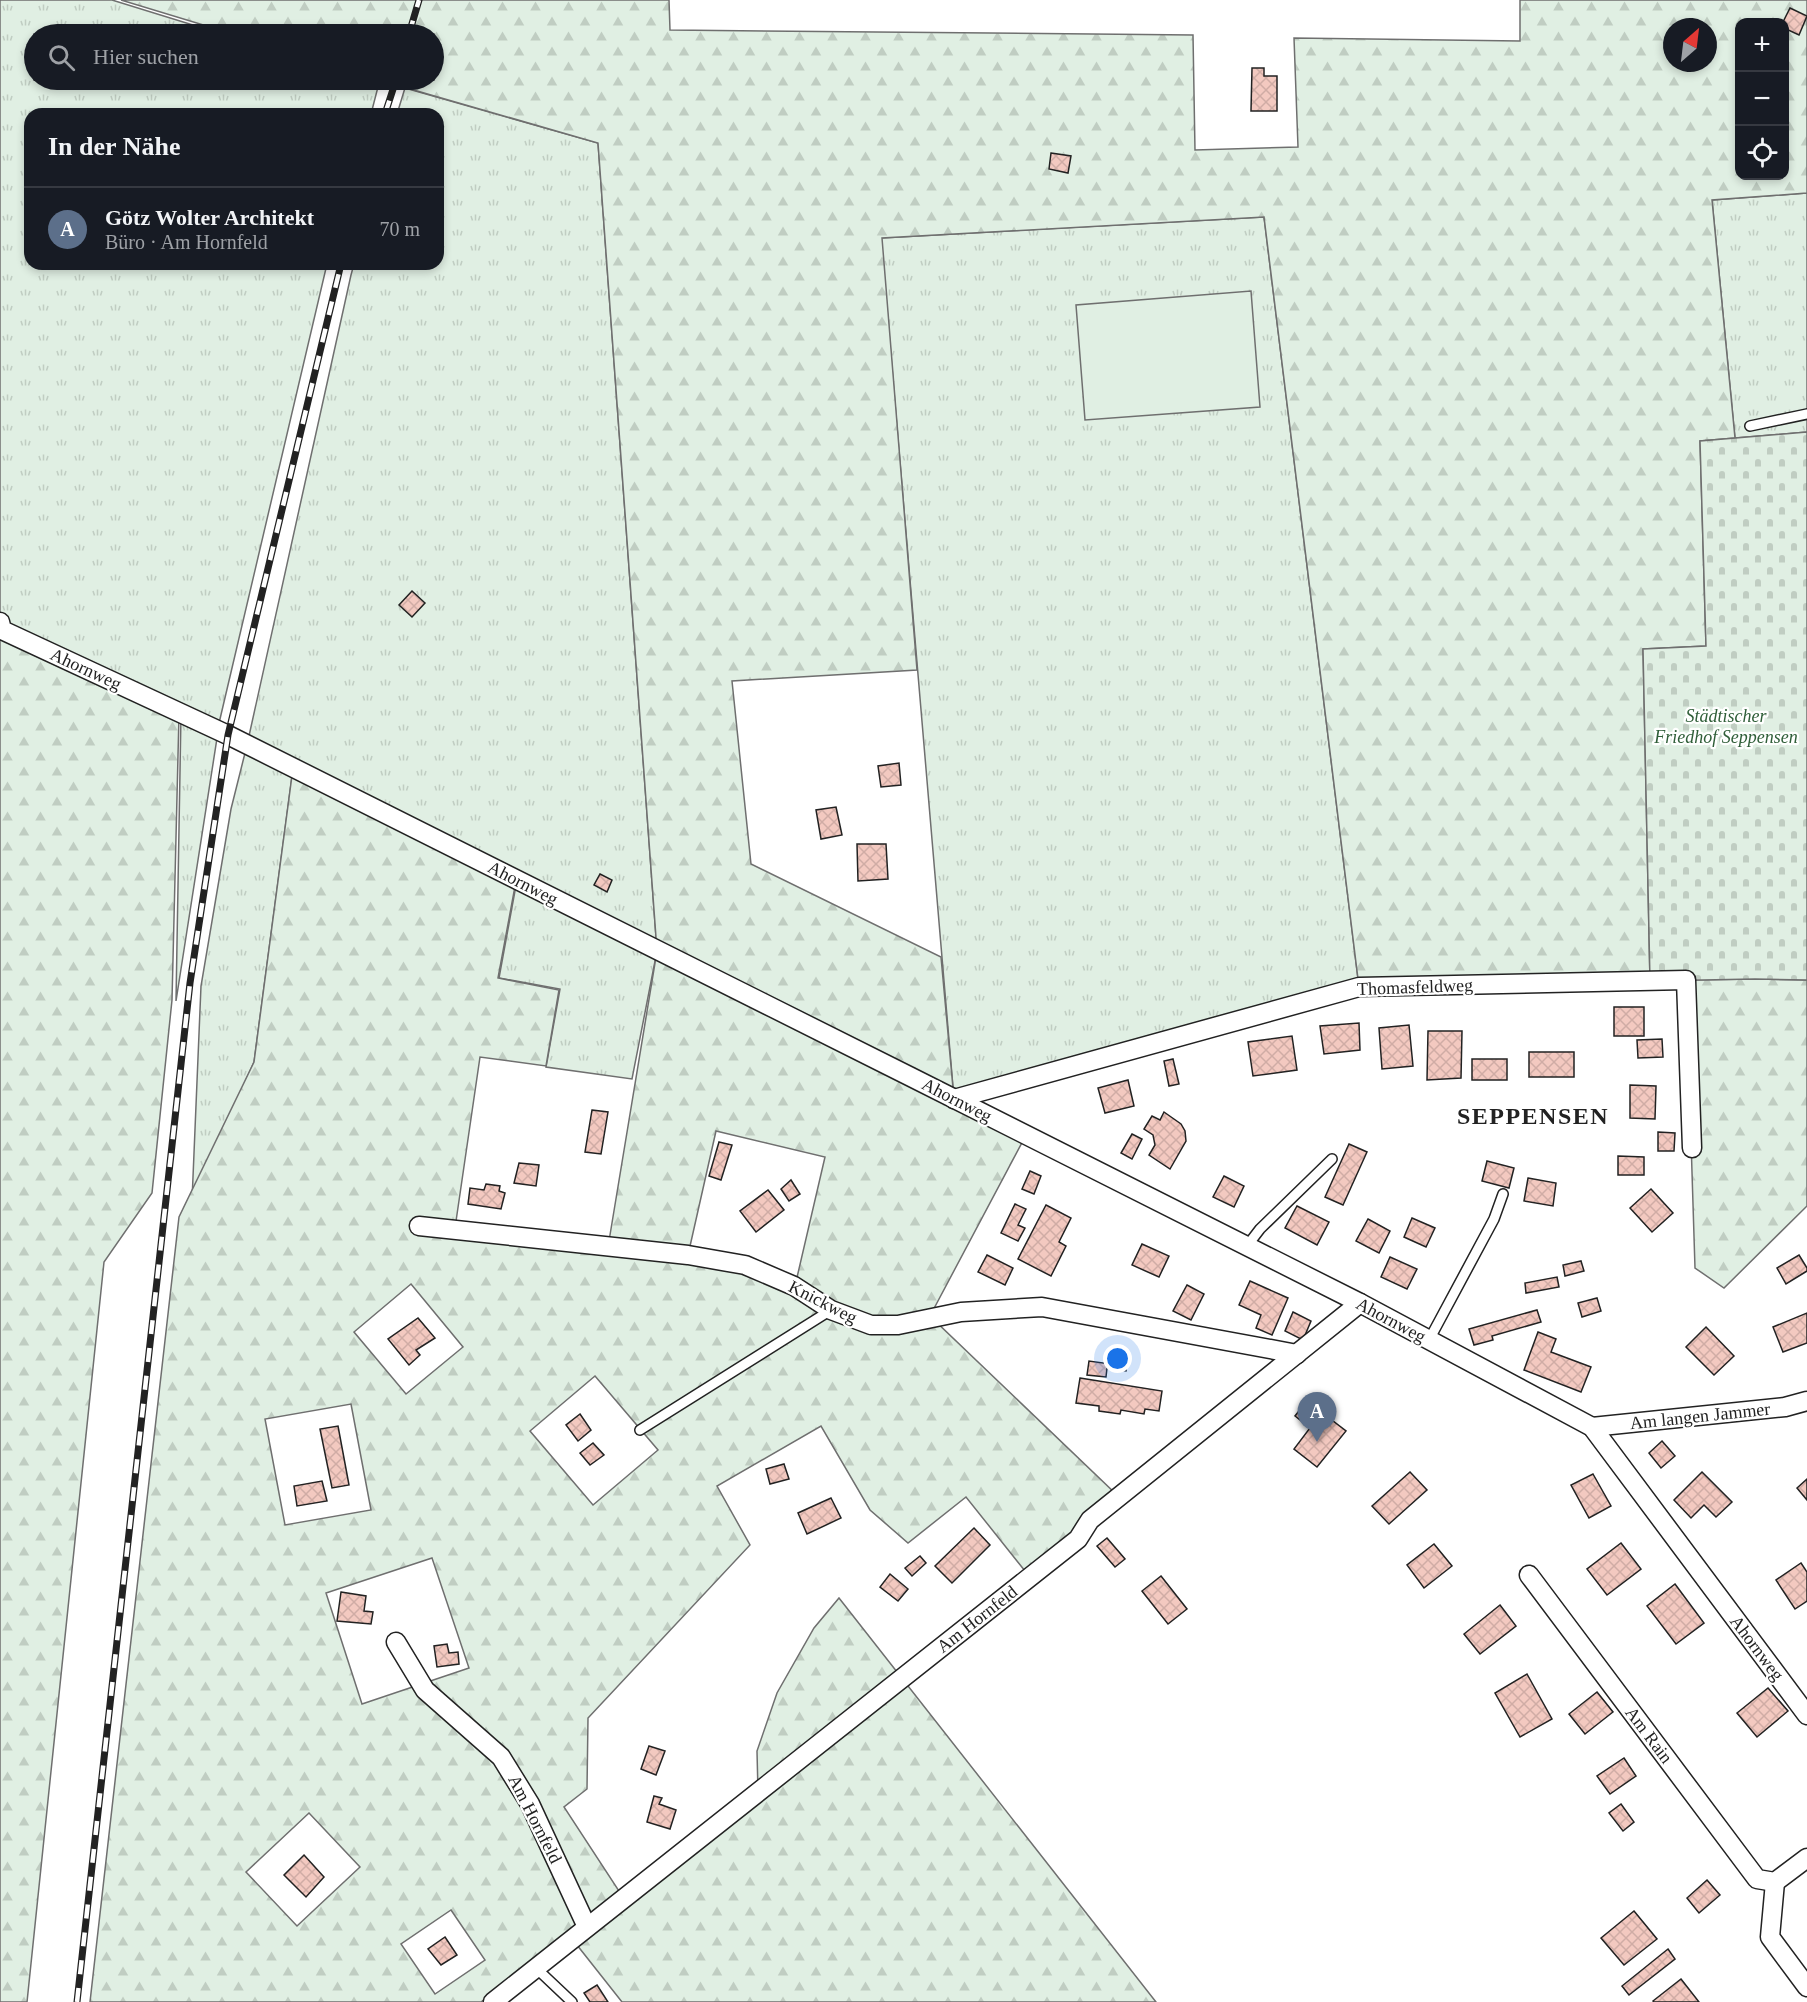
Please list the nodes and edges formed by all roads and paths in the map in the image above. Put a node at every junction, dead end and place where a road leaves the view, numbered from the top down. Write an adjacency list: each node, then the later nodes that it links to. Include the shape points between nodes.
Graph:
1 (1807, 414): 2 (lane)
2 (1750, 426)
3 (0, 622): 4 (street, Ahornweg, via 2,630 228,735)
4 (954, 1099): 5 (street, Thomasfeldweg, via 1359,987 1686,980); 9 (street, Ahornweg)
5 (1692, 1148)
6 (1332, 1159): 9 (lane)
7 (1503, 1194): 12 (lane, via 1494,1220)
8 (419, 1226): 11 (street, Knickweg, via 688,1255 745,1265 794,1286)
9 (1247, 1246): 10 (street, Ahornweg)
10 (1360, 1304): 12 (street, Ahornweg); 13 (street, Am Hornfeld)
11 (831, 1310): 13 (street, Knickweg, via 870,1325 898,1325 961,1312 1042,1307); 16 (lane)
12 (1430, 1340): 15 (street, Ahornweg)
13 (1297, 1354): 22 (street, Am Hornfeld, via 1090,1520 1078,1539)
14 (1807, 1401): 15 (street, Am langen Jammer, via 1785,1407)
15 (1592, 1426): 19 (street, Ahornweg)
16 (640, 1430)
17 (1529, 1575): 21 (street, Am Rain, via 1757,1880)
18 (396, 1642): 22 (street, Am Hornfeld, via 425,1690 501,1757 531,1804)
19 (1807, 1715)
20 (1807, 1858): 21 (street)
21 (1775, 1882): 24 (street, via 1770,1937)
22 (587, 1927): 23 (street, Am Hornfeld)
23 (536, 1968): 25 (street, Am Hornfeld); 26 (lane)
24 (1807, 1987)
25 (493, 2002)
26 (572, 2002)

